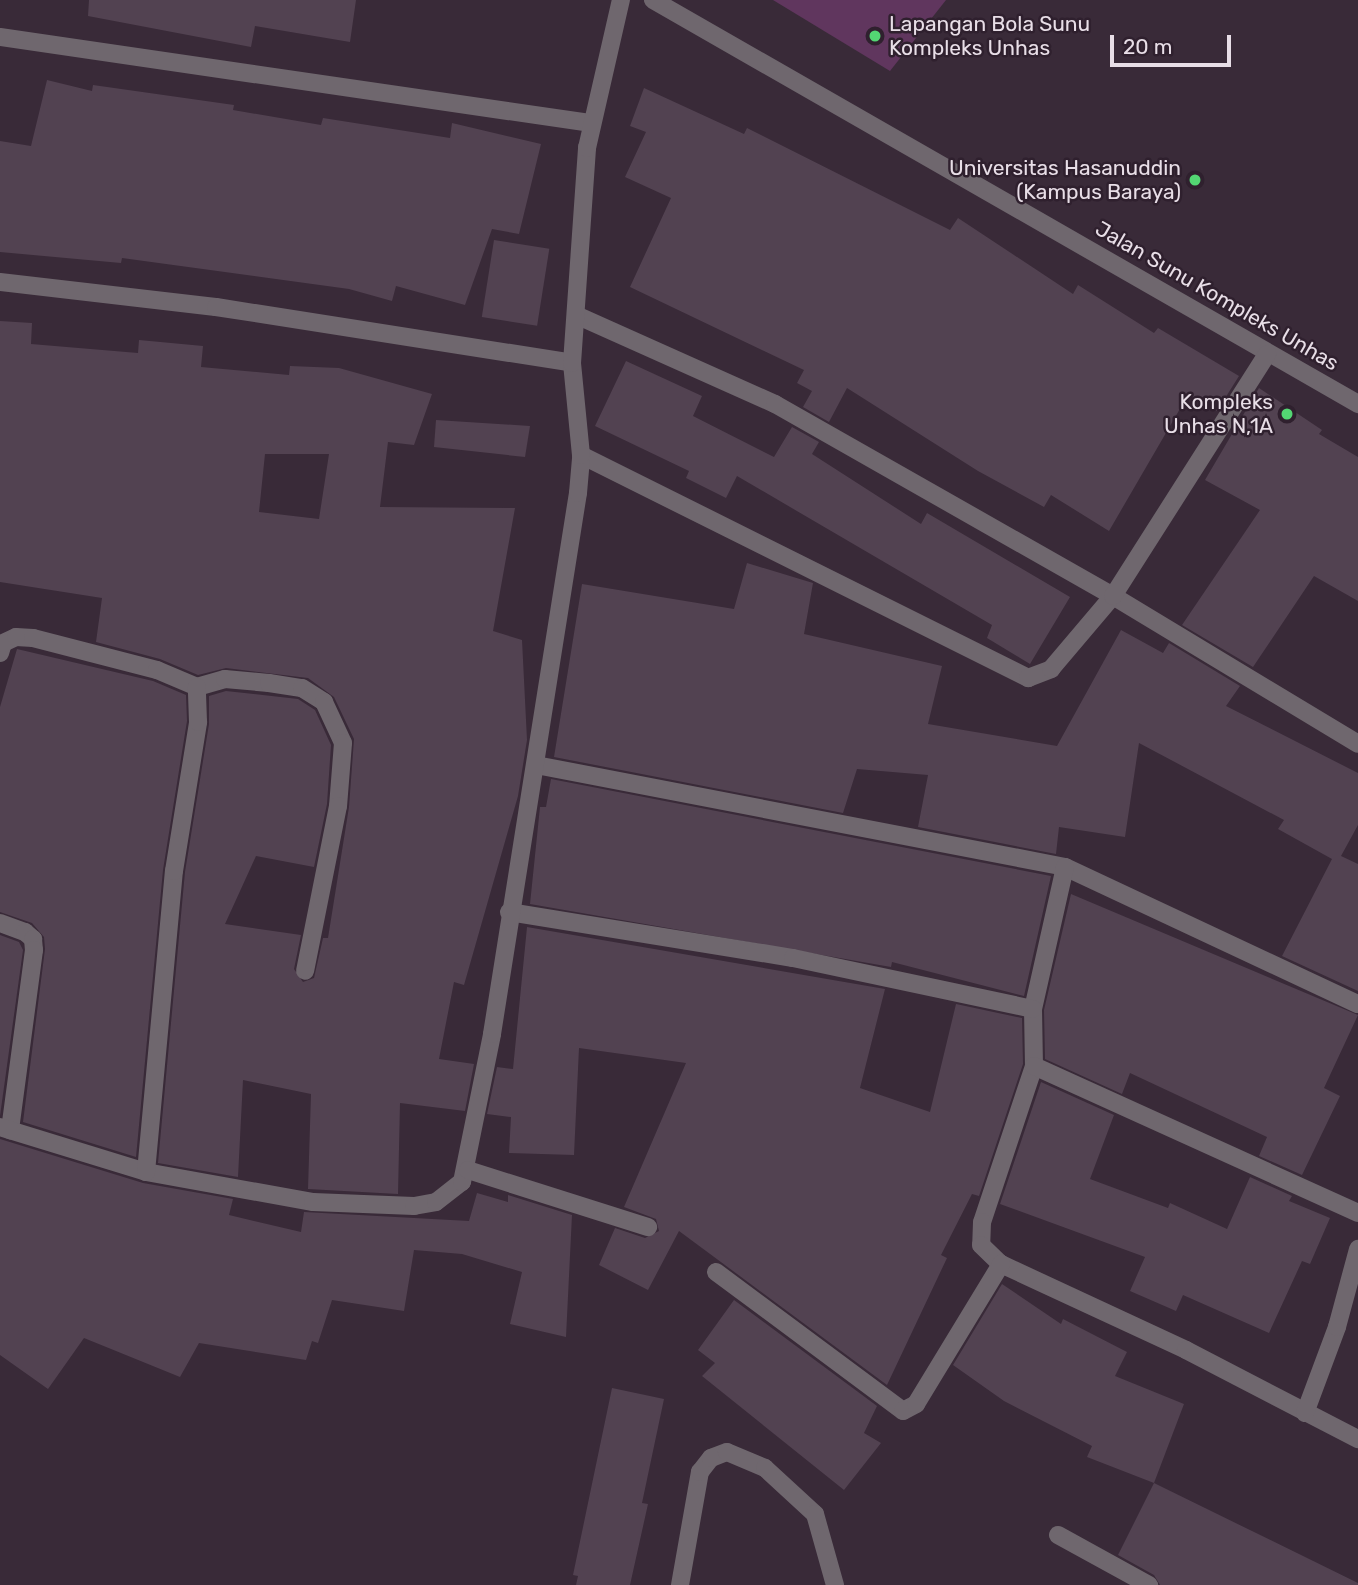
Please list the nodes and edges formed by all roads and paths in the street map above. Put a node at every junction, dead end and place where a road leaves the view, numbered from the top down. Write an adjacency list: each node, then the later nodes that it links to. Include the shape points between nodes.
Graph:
1 (621, 0): 4 (street)
2 (653, 0): 7 (street, Jalan Sunu Kompleks Unhas, via 956,170)
3 (0, 37): 4 (street)
4 (590, 123): 6 (street)
5 (0, 282): 8 (street, via 216,307)
6 (576, 315): 8 (street); 11 (street, via 775,404)
7 (1267, 354): 9 (street, Jalan Sunu Kompleks Unhas); 11 (street)
8 (572, 363): 10 (street)
9 (1358, 404)
10 (581, 455): 11 (street, via 1019,677 1041,676 1051,669); 15 (street)
11 (1113, 596): 14 (street)
12 (0, 653): 13 (street, via 3,643 16,637 33,638 157,670)
13 (198, 687): 19 (street, via 225,679 302,688 324,702 343,743 338,806); 25 (street, via 198,722 174,871)
14 (1358, 744)
15 (536, 765): 16 (street); 17 (street)
16 (1065, 867): 20 (street); 21 (street)
17 (509, 912): 21 (street, via 793,958); 24 (street)
18 (0, 923): 23 (street, via 25,932 34,950)
19 (305, 971)
20 (1358, 1004)
21 (1033, 1009): 22 (street)
22 (1034, 1066): 26 (street); 29 (street, via 982,1222 981,1245)
23 (5, 1129): 25 (street)
24 (468, 1170): 25 (street, via 462,1182 436,1202 402,1207 313,1202); 27 (street)
25 (146, 1172)
26 (1358, 1213)
27 (648, 1227)
28 (1358, 1249): 31 (street, via 1337,1327)
29 (1001, 1264): 30 (street, via 916,1404 903,1411); 31 (street, via 1186,1350)
30 (716, 1272)
31 (1305, 1413): 32 (street)
32 (1358, 1438)
33 (1058, 1535): 36 (street)
34 (680, 1585): 35 (street, via 700,1472 711,1458 727,1452 765,1468 815,1514)
35 (835, 1585)
36 (1149, 1585)

